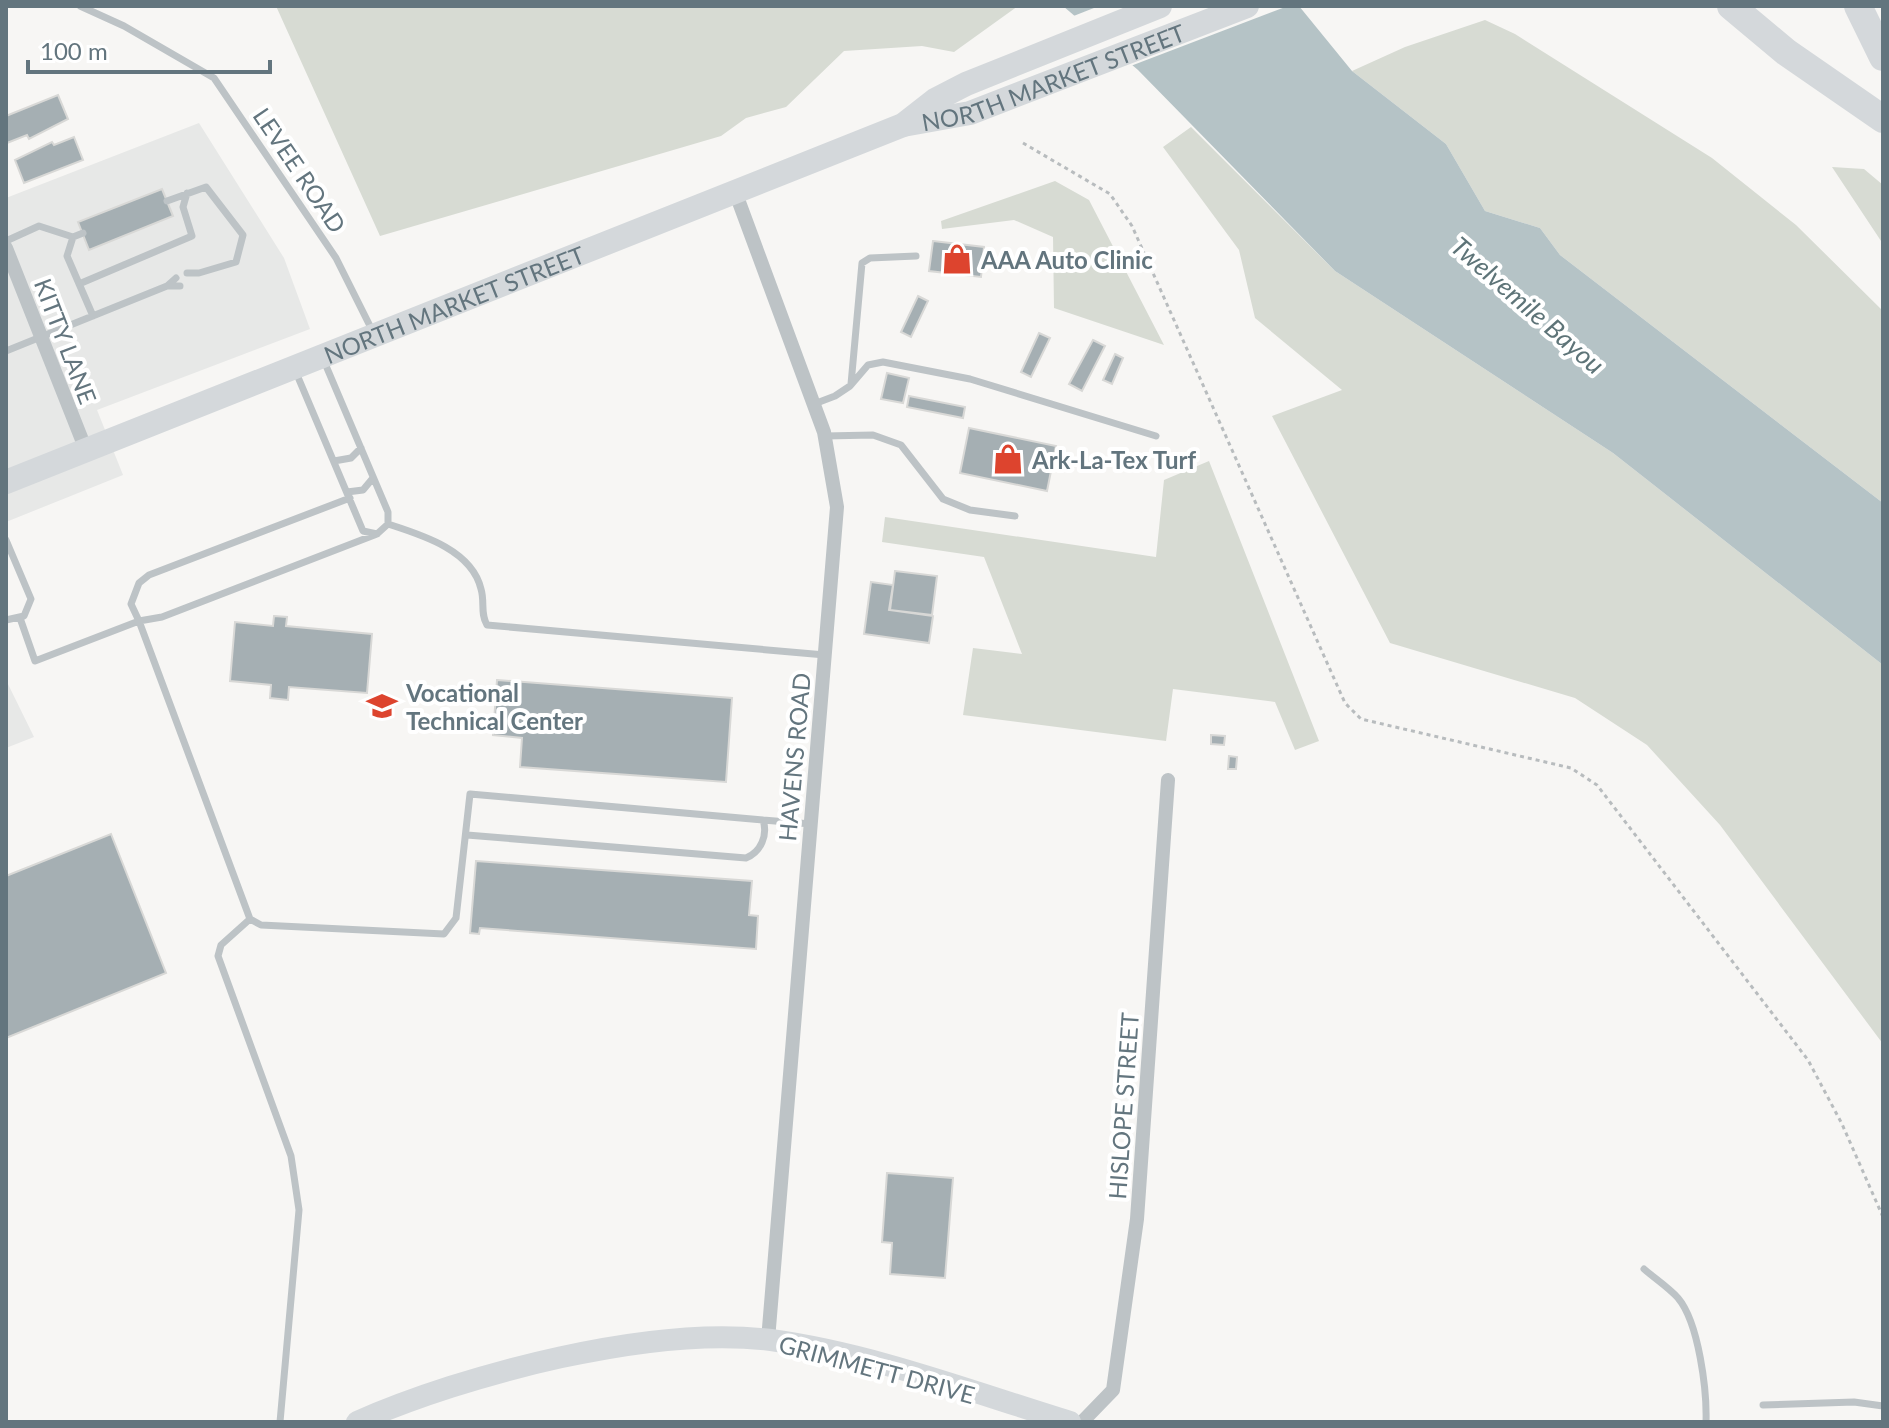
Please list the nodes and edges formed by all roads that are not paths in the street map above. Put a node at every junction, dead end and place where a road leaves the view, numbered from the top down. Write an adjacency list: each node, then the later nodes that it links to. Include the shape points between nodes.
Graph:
1 (80, 6): 23 (lane, LEVEE ROAD, via 214,78 336,258)
2 (1160, 6): 10 (main road, NORTH MARKET STREET, via 966,84)
3 (1247, 6): 10 (main road, NORTH MARKET STREET, via 970,113)
4 (1713, 6): 7 (highway)
5 (1731, 6): 7 (highway)
6 (1858, 6): 8 (highway)
7 (1786, 52): 9 (highway)
8 (1883, 57)
9 (1883, 119)
10 (903, 125): 12 (main road, NORTH MARKET STREET)
11 (187, 193): 13 (lane); 19 (lane, via 206,187 243,235 236,262); 21 (lane, via 183,207 192,236)
12 (736, 194): 23 (main road, NORTH MARKET STREET); 29 (street, HAVENS ROAD)
13 (167, 201)
14 (83, 233): 15 (lane)
15 (73, 237): 16 (lane, via 39,226); 21 (lane, via 67,256)
16 (6, 241)
17 (6, 248): 24 (street, KITTY LANE)
18 (916, 256): 28 (lane, via 862,263)
19 (189, 278)
20 (178, 282): 22 (lane)
21 (79, 284): 22 (lane)
22 (93, 316): 24 (lane)
23 (375, 336): 26 (main road, NORTH MARKET STREET)
24 (41, 337): 25 (lane); 33 (street, KITTY LANE)
25 (6, 351)
26 (322, 357): 27 (main road, NORTH MARKET STREET); 32 (lane)
27 (294, 368): 33 (main road, NORTH MARKET STREET); 34 (lane)
28 (850, 386): 29 (lane); 31 (lane, via 868,365 883,362 970,379)
29 (814, 404): 30 (street, HAVENS ROAD)
30 (825, 436): 38 (lane, via 873,435 901,445 943,499 970,510); 45 (street, HAVENS ROAD, via 837,507)
31 (1156, 436)
32 (361, 448): 34 (lane, via 351,458); 35 (lane)
33 (86, 450): 36 (main road, NORTH MARKET STREET)
34 (334, 461): 37 (lane)
35 (373, 478): 37 (lane, via 363,490); 39 (lane)
36 (6, 482)
37 (349, 495): 40 (lane, via 363,531); 44 (lane, via 149,575 139,583 131,604)
38 (1015, 516)
39 (388, 524): 40 (lane); 45 (lane, via 425,536 472,565 487,625)
40 (377, 534): 44 (lane, via 162,617)
41 (6, 540): 42 (lane, via 31,599 29,611)
42 (20, 618): 43 (lane); 44 (lane, via 35,661)
43 (6, 620)
44 (139, 621): 50 (lane)
45 (825, 655): 48 (street, HAVENS ROAD)
46 (1168, 780): 58 (street, HISLOPE STREET, via 1137,1219 1113,1390)
47 (763, 820): 48 (lane); 49 (lane, via 762,843 746,858); 49 (lane, via 470,794)
48 (811, 824): 52 (street, HAVENS ROAD)
49 (467, 835): 50 (lane, via 456,918 444,934 261,925)
50 (250, 919): 55 (lane, via 221,945 218,956 291,1156 299,1210)
51 (1644, 1269): 59 (lane, via 1679,1299 1689,1320 1707,1392)
52 (768, 1340): 56 (main road, GRIMMETT DRIVE, via 709,1339 596,1351 466,1382); 57 (main road, GRIMMETT DRIVE, via 866,1360)
53 (1763, 1405): 54 (lane)
54 (1883, 1406)
55 (280, 1422)
56 (357, 1422)
57 (1070, 1422)
58 (1082, 1422)
59 (1706, 1422)

